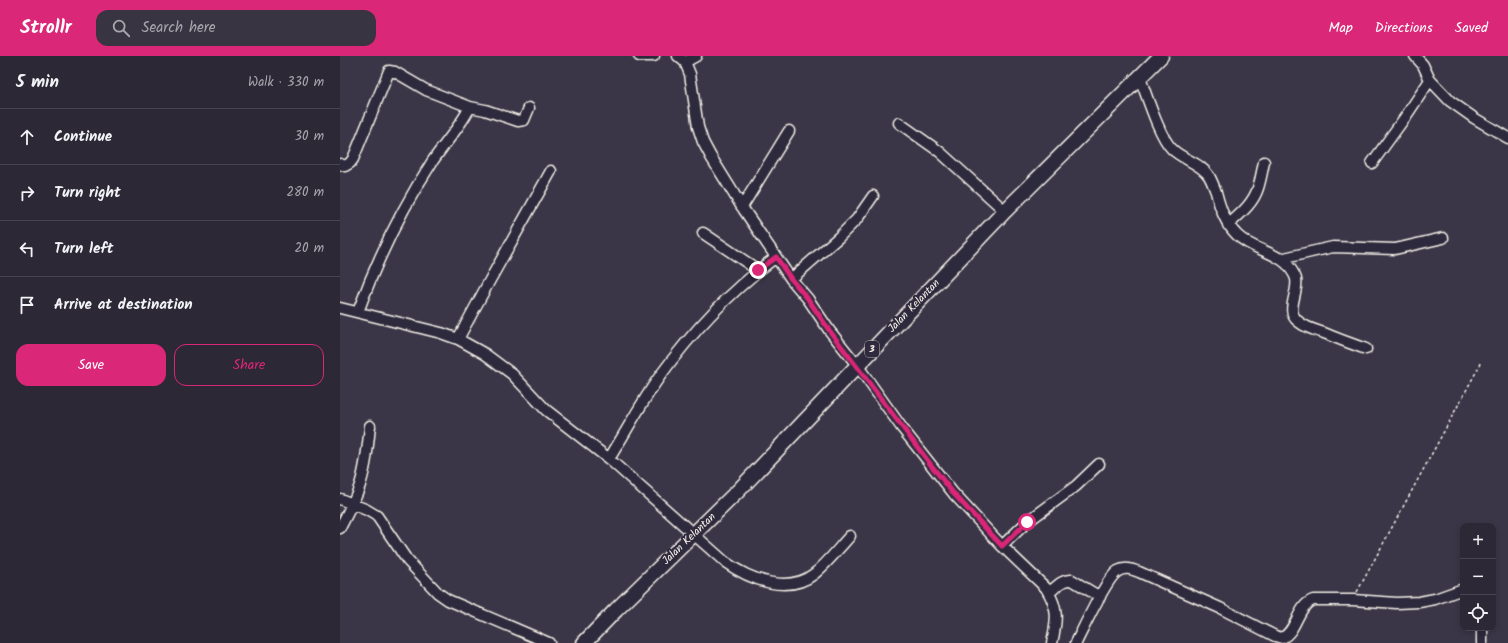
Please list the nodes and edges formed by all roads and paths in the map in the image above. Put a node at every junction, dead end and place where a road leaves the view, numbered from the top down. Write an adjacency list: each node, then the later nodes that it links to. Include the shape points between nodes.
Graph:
1 (639, 56): 2 (street)
2 (654, 56)
3 (696, 56): 6 (street)
4 (1161, 56): 7 (highway, Jalan Kelantan / 3)
5 (1415, 56): 8 (street, via 1423,65)
6 (682, 59): 19 (street, via 690,74 700,135)
7 (1140, 78): 20 (highway, Jalan Kelantan / 3); 21 (street, via 1167,143 1181,157 1201,167 1209,175)
8 (1430, 80): 13 (street, via 1459,108); 15 (street)
9 (470, 107): 10 (street, via 522,122); 16 (street, via 430,92 389,71 353,159 347,165); 29 (street, via 399,218 383,248)
10 (529, 108)
11 (899, 123): 20 (street, via 946,157)
12 (789, 131): 19 (street)
13 (1508, 138)
14 (1264, 162): 21 (street, via 1254,196 1242,213)
15 (1372, 163)
16 (340, 164)
17 (551, 171): 30 (street)
18 (873, 196): 27 (street, via 857,219)
19 (742, 207): 24 (street)
20 (1004, 211): 33 (highway, Jalan Kelantan / 3)
21 (1228, 225): 25 (street, via 1238,237)
22 (703, 233): 26 (street)
23 (1443, 238): 25 (street, via 1395,249 1333,247)
24 (776, 257): 26 (street); 27 (street)
25 (1280, 259): 31 (street, via 1287,264 1296,279 1292,305 1298,322)
26 (758, 270): 35 (street, via 714,312 675,356)
27 (791, 279): 33 (street)
28 (340, 308): 29 (street)
29 (358, 312): 30 (street)
30 (458, 339): 35 (street, via 485,354 512,374 546,410)
31 (1366, 349)
32 (1481, 363): 46 (path)
33 (857, 365): 40 (highway, Jalan Kelantan / 3); 42 (street, via 954,494)
34 (370, 426): 38 (street, via 366,462)
35 (609, 459): 40 (street)
36 (1099, 464): 42 (street, via 1076,486 1027,522)
37 (340, 499): 38 (street)
38 (352, 504): 39 (street); 49 (street, via 377,516 407,560 438,593 448,600)
39 (340, 528)
40 (694, 534): 41 (street, via 736,570 772,584 797,582 813,575); 50 (highway, Jalan Kelantan / 3)
41 (850, 536)
42 (1002, 546): 44 (street)
43 (1460, 590): 46 (street, via 1419,602)
44 (1049, 592): 45 (street, via 1068,579); 51 (street, via 1057,621)
45 (1100, 597): 48 (street, via 1112,576 1119,570 1127,569 1139,572); 52 (street)
46 (1352, 600): 48 (street, via 1308,602)
47 (1482, 631): 53 (street)
48 (1283, 641)
49 (550, 643)
50 (584, 643)
51 (1052, 643)
52 (1076, 643)
53 (1482, 643)

